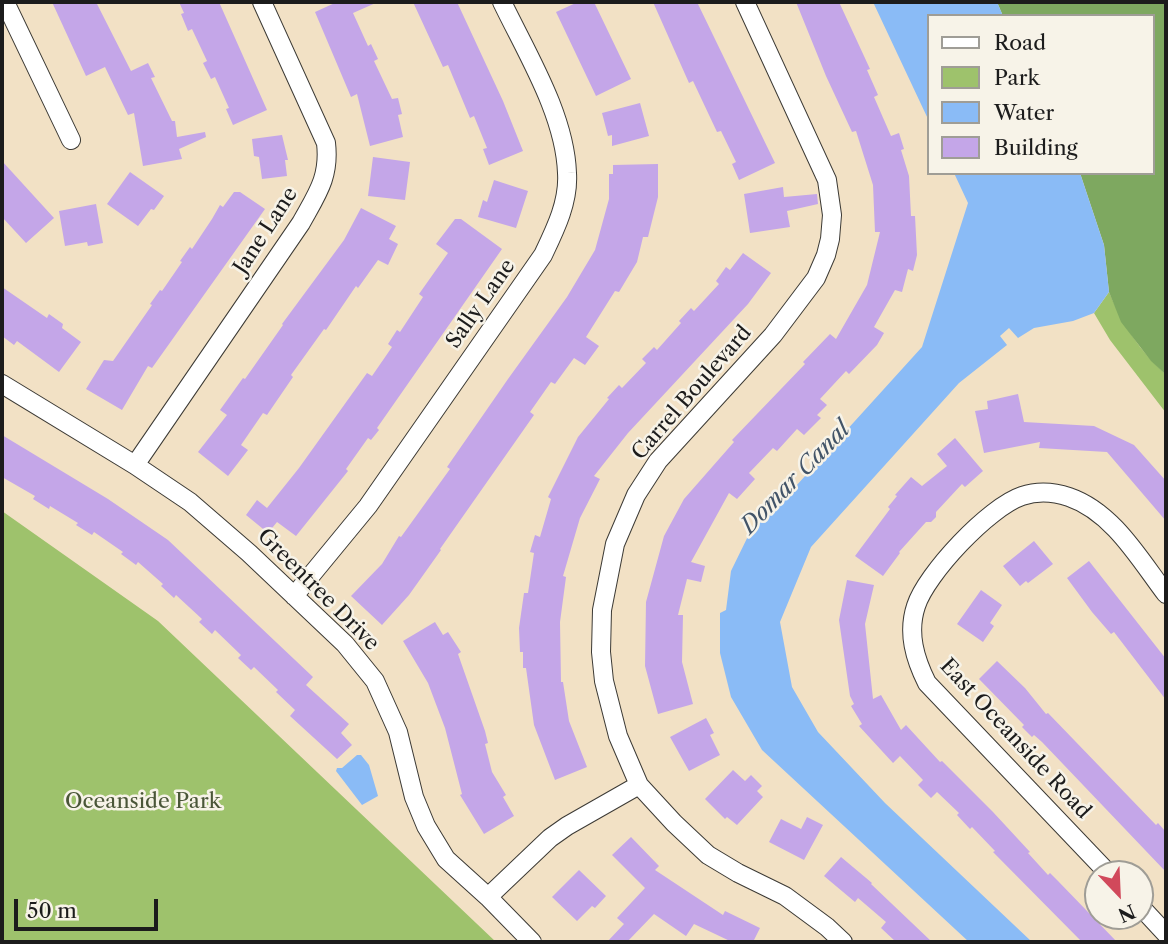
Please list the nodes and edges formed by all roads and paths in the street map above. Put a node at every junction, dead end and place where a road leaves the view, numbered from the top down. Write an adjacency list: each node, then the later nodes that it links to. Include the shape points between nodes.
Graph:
1 (5, 2): 5 (street)
2 (262, 2): 7 (street, Jane Lane, via 326,142 324,181 301,223)
3 (502, 2): 9 (street, Sally Lane, via 562,135 568,173 558,223 543,255 368,506)
4 (745, 2): 10 (street, Carrel Boulevard, via 827,180 830,239 816,278 773,335 658,461 636,495 615,544 602,610 602,662 612,715)
5 (71, 140)
6 (2, 384): 7 (street, Greentree Drive)
7 (135, 465): 9 (street, Greentree Drive, via 190,502)
8 (1166, 594): 11 (street, East Oceanside Road, via 1116,530 1090,507 1041,493 1000,507 982,523 925,585 915,608 912,641 927,683)
9 (294, 596): 12 (street, Greentree Drive, via 345,644 374,681 398,733 426,826 446,859)
10 (639, 785): 12 (street, via 567,825); 16 (street, Carrel Boulevard, via 708,855 785,896)
11 (1096, 860)
12 (488, 897): 15 (street, Greentree Drive)
13 (1154, 921): 14 (street)
14 (1166, 934)
15 (532, 942)
16 (843, 942)

